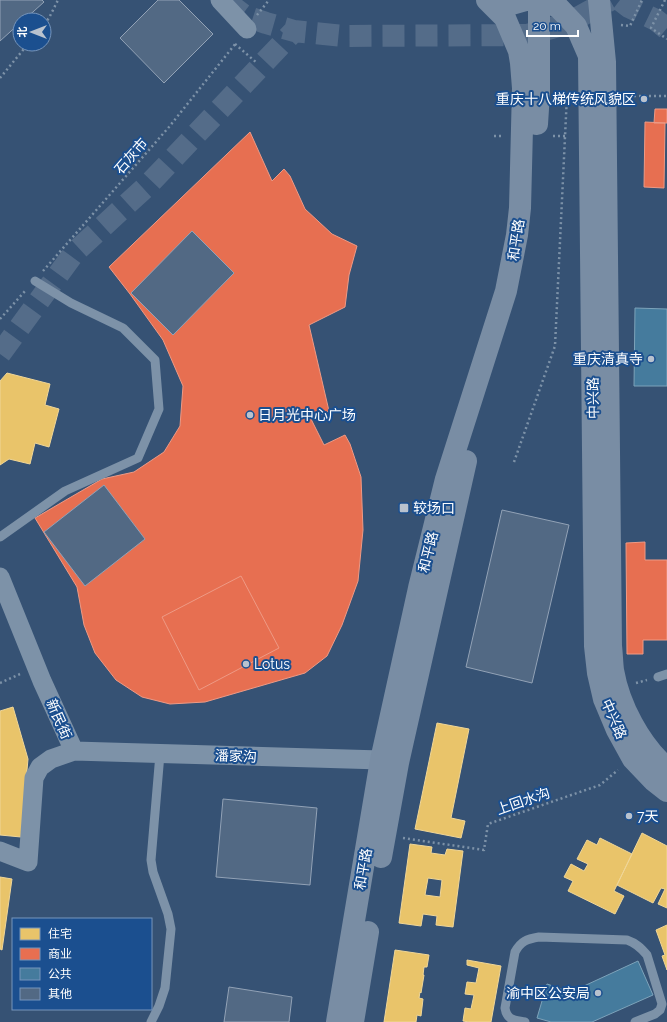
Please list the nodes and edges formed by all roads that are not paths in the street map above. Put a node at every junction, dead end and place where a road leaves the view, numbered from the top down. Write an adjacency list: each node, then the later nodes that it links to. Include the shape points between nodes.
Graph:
1 (220, 0): 8 (street)
2 (486, 0): 16 (main road, 和平路, via 505,18 519,51 521,63 523,88 517,235 506,291 446,479 419,588)
3 (495, 0): 4 (main road, via 512,4)
4 (526, 0)
5 (539, 0): 16 (main road, 和平路, via 539,93 534,214 530,244 519,294 464,468)
6 (545, 0): 18 (main road, 中兴路, via 559,8 576,26 589,56 595,646 598,673 604,699 617,730 633,758)
7 (599, 0): 17 (main road, 中兴路, via 605,69 613,671 631,722 648,748)
8 (247, 29)
9 (35, 280): 10 (lane, via 71,303 123,328 155,360 159,409 138,458 65,491)
10 (0, 537)
11 (0, 578): 14 (street, 新民街)
12 (667, 674): 13 (lane)
13 (658, 677)
14 (74, 751): 15 (street, 潘家沟); 19 (street, 新民街, via 51,759 40,767 34,778 28,862)
15 (160, 754): 16 (street, 潘家沟); 20 (lane, via 151,860 152,872 171,929 165,988)
16 (389, 761): 21 (main road, 和平路); 22 (main road, 和平路, via 384,835)
17 (667, 768)
18 (667, 791)
19 (0, 851)
20 (151, 1022)
21 (337, 1022)
22 (353, 1022)
23 (525, 1022): 24 (lane, via 509,1018 505,1008 518,945 530,938 539,937 627,940 635,943 647,956 662,1004 655,1014)
24 (636, 1022)

